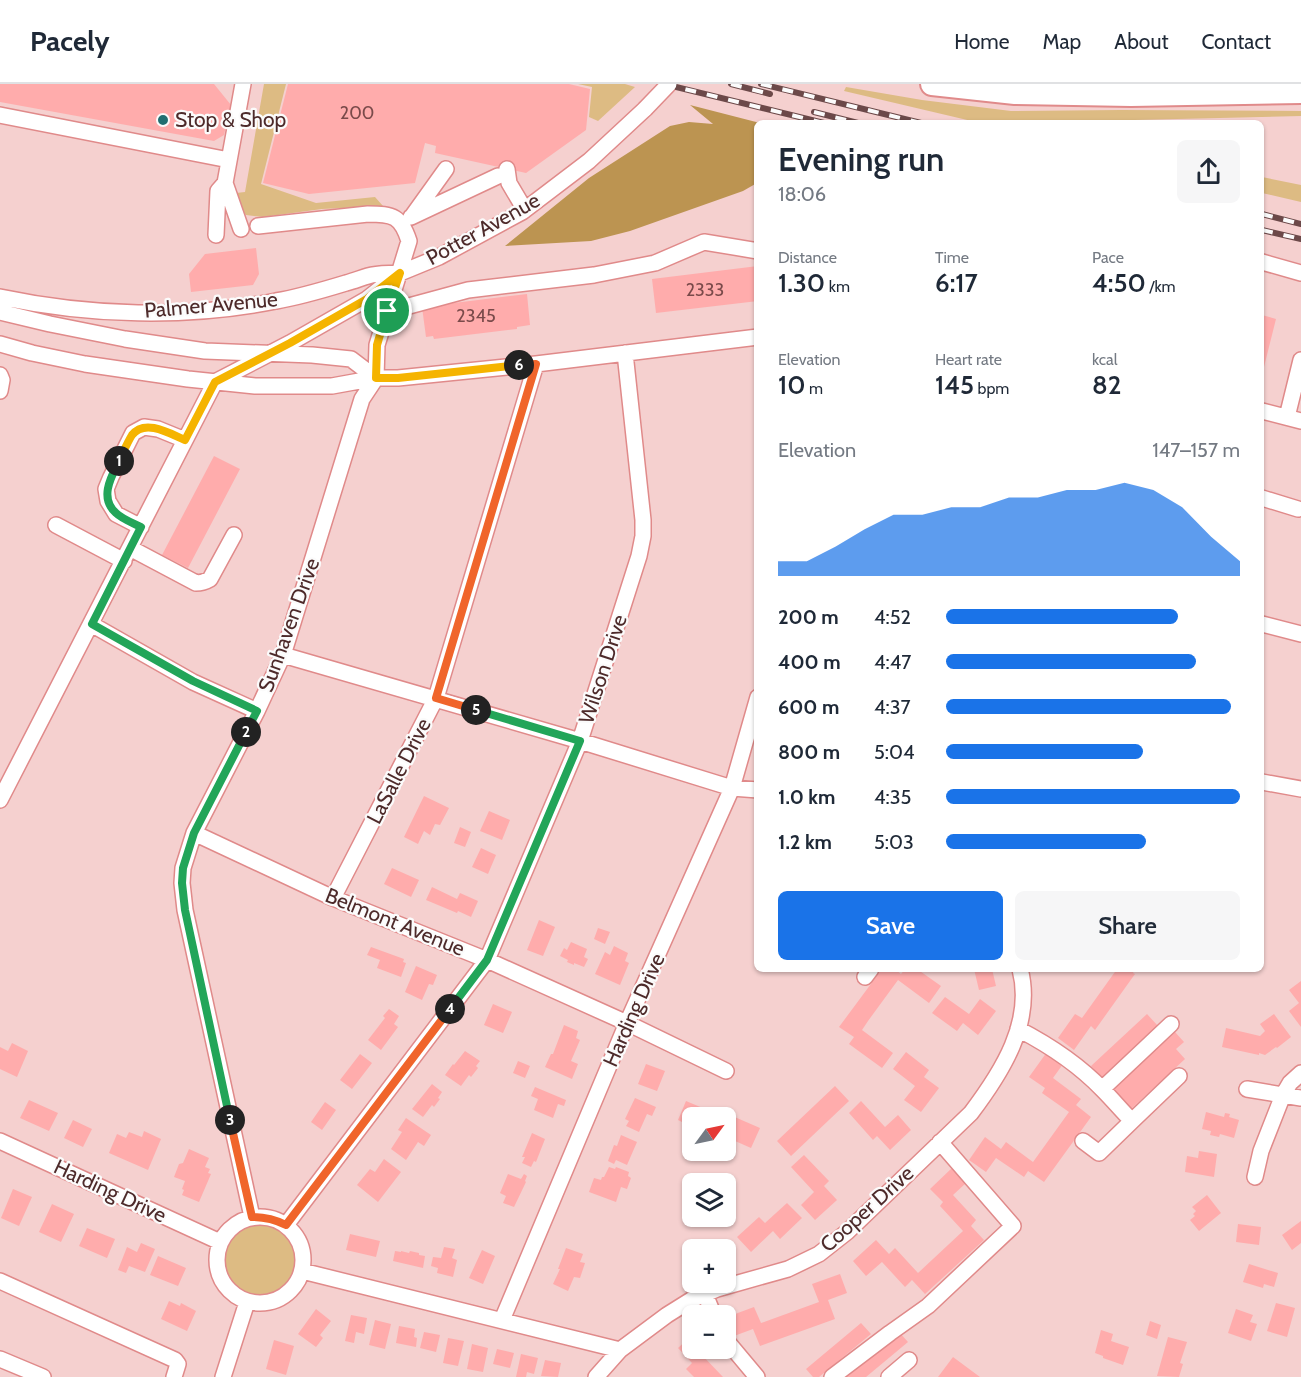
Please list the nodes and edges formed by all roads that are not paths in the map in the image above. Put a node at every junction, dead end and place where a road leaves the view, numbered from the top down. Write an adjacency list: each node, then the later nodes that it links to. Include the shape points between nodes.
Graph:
1 (243, 84): 6 (street)
2 (669, 84): 9 (street, Potter Avenue, bridge, via 589,161)
3 (932, 84): 4 (highway, via 1014,93)
4 (1301, 92)
5 (0, 115): 6 (street)
6 (229, 160): 8 (street)
7 (446, 169): 10 (street)
8 (225, 183): 12 (street); 13 (street, via 218,191)
9 (525, 210): 10 (street, via 502,172); 16 (street, Potter Avenue, via 439,257)
10 (408, 222): 11 (street, via 368,214); 16 (street, via 409,241)
11 (258, 226)
12 (241, 229)
13 (216, 235)
14 (754, 250): 19 (street, via 704,242 655,263 594,275 468,290)
15 (1264, 263): 17 (street)
16 (400, 273): 18 (street, Palmer Avenue, via 370,275 276,301 180,312 80,310); 19 (street, Sunhaven Drive); 24 (street, Potter Avenue, via 367,299)
17 (1301, 273)
18 (0, 297)
19 (387, 309): 27 (street, Sunhaven Drive, via 377,345)
20 (0, 312): 24 (street, Palmer Avenue, via 159,344)
21 (754, 338): 23 (street)
22 (0, 344): 28 (street, via 85,364)
23 (625, 353): 26 (street); 45 (street, Wilson Drive, via 643,536)
24 (269, 354): 27 (street, Palmer Avenue, via 351,359); 28 (street, Potter Avenue)
25 (1301, 360): 30 (street)
26 (536, 364): 27 (street); 42 (street, LaSalle Drive)
27 (376, 378): 28 (street, via 332,386); 41 (street, Sunhaven Drive, via 362,399)
28 (215, 382): 31 (street)
29 (1264, 412): 30 (street)
30 (1294, 419)
31 (185, 440): 35 (street); 35 (street, via 144,427 133,433 106,489 116,514)
32 (1264, 499): 33 (street)
33 (1298, 509)
34 (56, 525): 37 (street)
35 (141, 527): 37 (street)
36 (234, 535): 37 (street, via 205,582 196,583)
37 (127, 555): 38 (street)
38 (92, 624): 43 (street, via 193,681); 50 (street)
39 (1264, 625): 40 (street)
40 (1301, 634)
41 (283, 655): 42 (street); 43 (street, Sunhaven Drive)
42 (436, 698): 45 (street); 52 (street, LaSalle Drive)
43 (257, 711): 51 (street, Sunhaven Drive)
44 (754, 711): 47 (street, Harding Drive)
45 (580, 741): 47 (street); 53 (street, Wilson Drive)
46 (1264, 782): 48 (street)
47 (732, 788): 49 (street); 55 (street, Harding Drive)
48 (1301, 789)
49 (754, 790)
50 (0, 800)
51 (194, 833): 52 (street, Belmont Avenue); 70 (street, Sunhaven Drive, via 183,868 185,910)
52 (333, 898): 53 (street, Belmont Avenue)
53 (487, 960): 55 (street, Belmont Avenue); 71 (street, Wilson Drive)
54 (1021, 972): 57 (street, Cooper Drive, via 1022,1021)
55 (627, 1023): 58 (street, Belmont Avenue); 78 (street, Harding Drive)
56 (1172, 1024): 61 (street)
57 (1018, 1029): 61 (street, via 1070,1060); 66 (street, Cooper Drive, via 988,1090)
58 (726, 1071)
59 (1301, 1073): 63 (street)
60 (1179, 1076): 65 (street)
61 (1102, 1089): 65 (street)
62 (1247, 1089): 63 (street)
63 (1283, 1095): 64 (street); 69 (street)
64 (1301, 1098)
65 (1132, 1121): 68 (street, via 1099,1153)
66 (944, 1139): 75 (street, Cooper Drive, via 819,1254 788,1269); 88 (street, via 1013,1226 928,1306)
67 (0, 1141): 72 (street, Harding Drive)
68 (1083, 1141)
69 (1255, 1177)
70 (252, 1217): 71 (street); 72 (street, via 228,1230)
71 (286, 1225): 73 (street, via 301,1246)
72 (220, 1242): 76 (street, via 220,1278)
73 (302, 1271): 76 (street, via 287,1294 275,1301); 78 (street)
74 (0, 1281): 83 (street, via 175,1360)
75 (705, 1294): 77 (street); 79 (street, Cooper Drive, via 667,1315)
76 (247, 1302): 85 (street)
77 (710, 1305)
78 (502, 1320): 79 (street)
79 (620, 1350): 86 (street, Cooper Drive)
80 (736, 1352): 87 (street)
81 (0, 1359): 84 (street)
82 (909, 1360): 89 (street)
83 (179, 1376)
84 (43, 1377)
85 (224, 1377)
86 (596, 1377)
87 (757, 1377)
88 (832, 1377)
89 (889, 1377)

